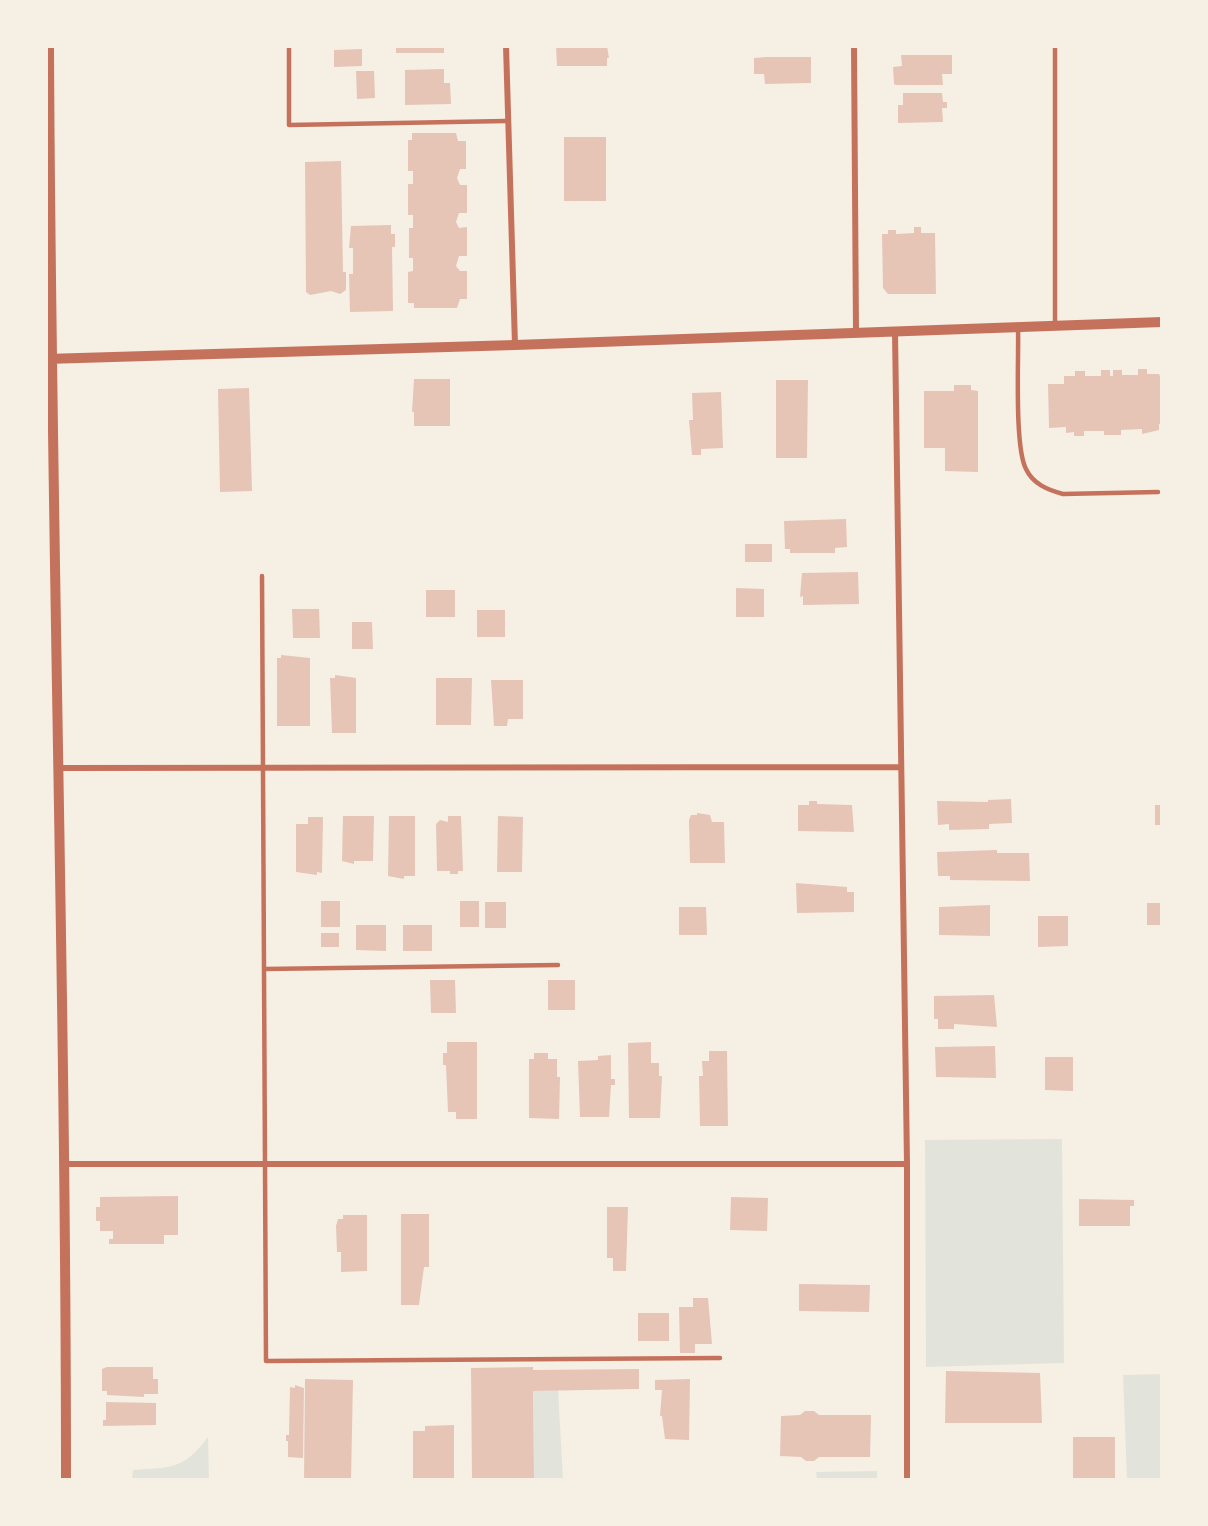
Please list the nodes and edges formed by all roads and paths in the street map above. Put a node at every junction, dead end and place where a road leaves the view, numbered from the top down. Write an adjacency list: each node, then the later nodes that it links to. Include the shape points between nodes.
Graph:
1 (48, 46): 13 (street)
2 (289, 46): 6 (lane, via 289,126)
3 (506, 46): 6 (street)
4 (854, 46): 11 (street)
5 (1055, 46): 8 (lane)
6 (506, 121): 12 (street)
7 (1161, 322): 8 (street)
8 (1055, 326): 9 (street)
9 (1018, 327): 10 (street); 14 (lane, via 1020,447 1026,471 1048,490 1063,494)
10 (895, 332): 11 (street); 16 (street)
11 (856, 333): 12 (street)
12 (516, 345): 13 (street)
13 (49, 359): 17 (street)
14 (1158, 492)
15 (262, 576): 18 (lane)
16 (901, 767): 18 (street); 23 (street)
17 (60, 768): 18 (street); 21 (street)
18 (262, 768): 20 (lane)
19 (558, 965): 20 (lane)
20 (264, 969): 22 (lane)
21 (66, 1164): 22 (street); 25 (street)
22 (265, 1164): 23 (street); 24 (lane, via 267,1361)
23 (907, 1164): 26 (street)
24 (720, 1358)
25 (66, 1479)
26 (907, 1479)

